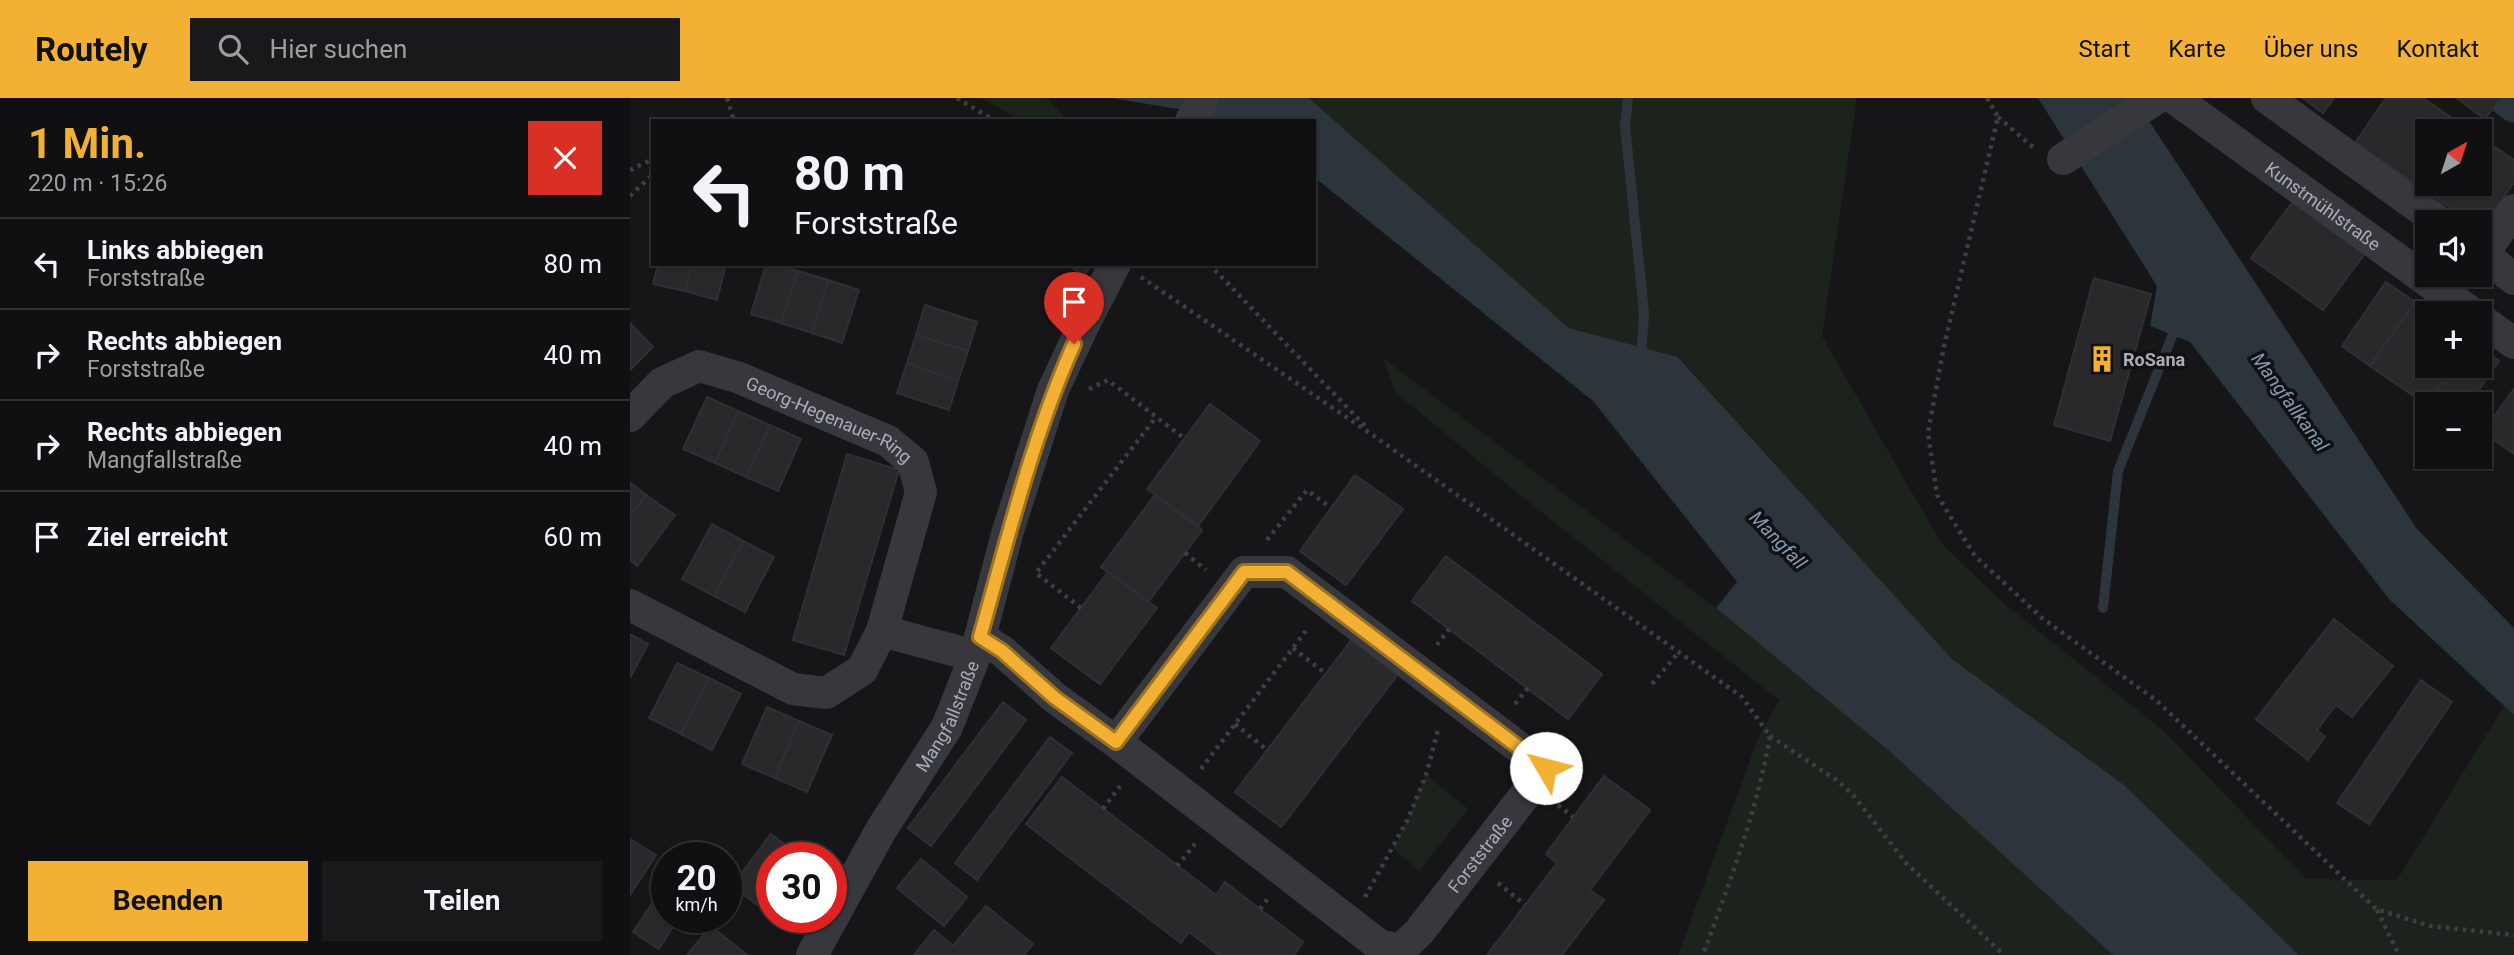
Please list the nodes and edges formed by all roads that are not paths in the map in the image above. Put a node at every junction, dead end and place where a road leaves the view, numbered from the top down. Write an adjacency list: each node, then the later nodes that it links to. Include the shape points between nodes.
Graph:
1 (1203, 98): 4 (street)
2 (2267, 98): 6 (street)
3 (2160, 100): 5 (street); 12 (street, Kunstmühlstraße)
4 (1192, 119)
5 (2063, 159)
6 (2422, 210)
7 (2514, 210): 8 (street)
8 (2492, 239)
9 (2492, 262): 11 (street)
10 (1123, 267): 18 (street, Mangfallstraße, via 1083,326 1058,381 1007,534)
11 (2514, 279)
12 (2454, 301)
13 (2492, 327): 14 (street)
14 (2514, 343)
15 (630, 416): 17 (street, Georg-Hegenauer-Ring, via 662,383 698,366 737,377 888,440 913,462 921,492)
16 (630, 605): 17 (street, Georg-Hegenauer-Ring, via 793,689 826,693 862,670)
17 (882, 631): 18 (street)
18 (978, 646): 19 (street, Forststraße, via 1002,651 1055,698); 20 (street, Mangfallstraße, via 947,727)
19 (1116, 742): 19 (street, Forststraße, via 1379,945 1400,950 1419,932 1546,768 1287,572 1244,572)
20 (811, 955)

